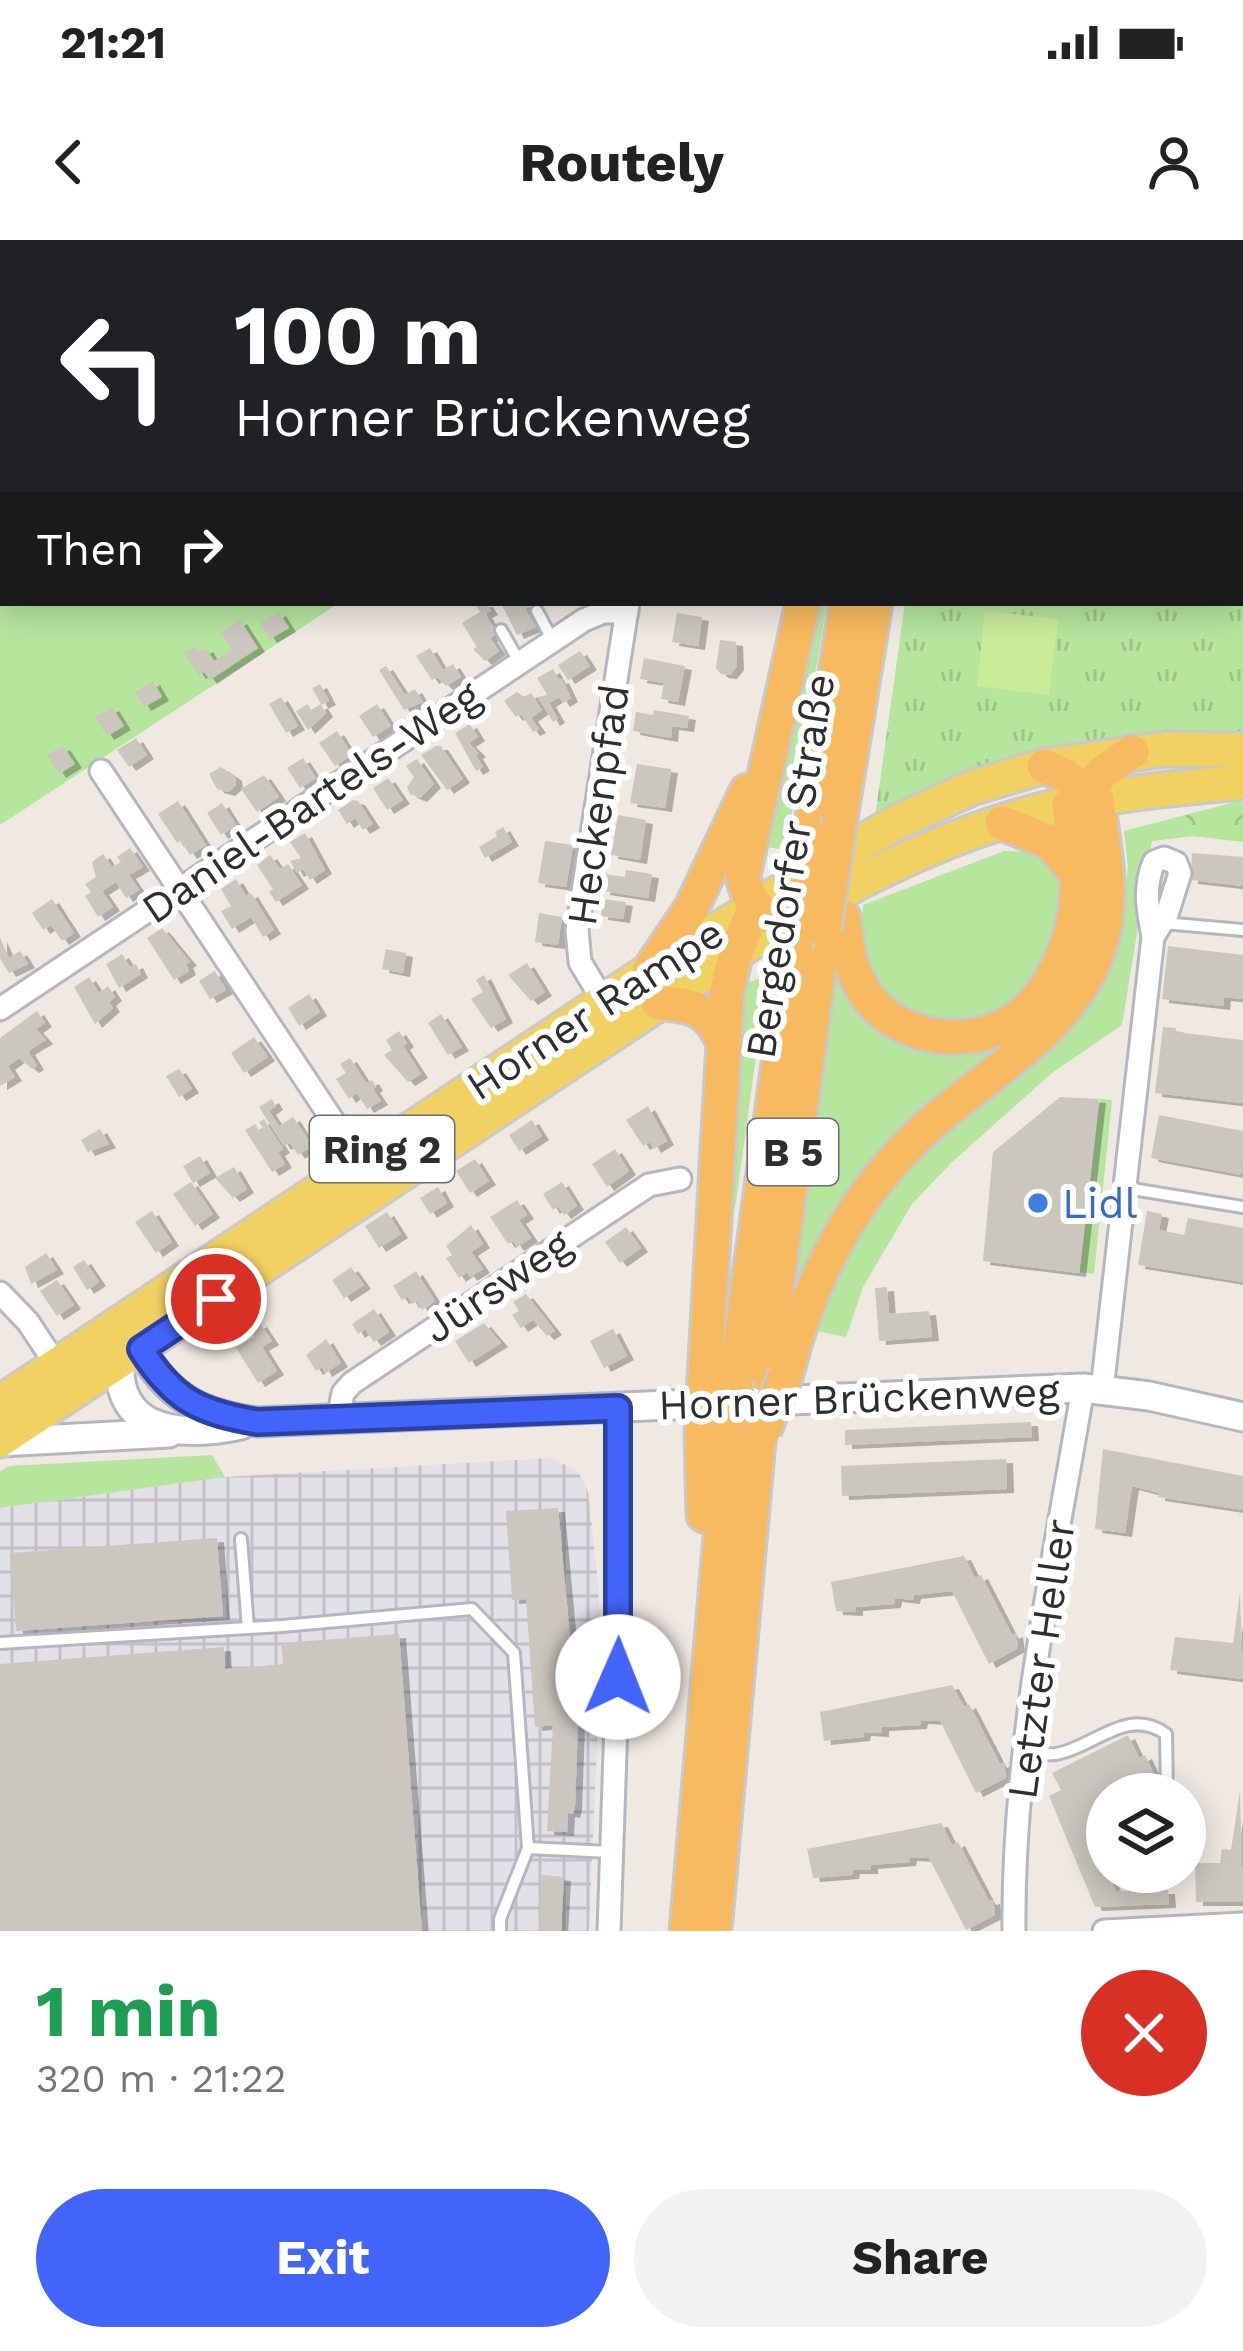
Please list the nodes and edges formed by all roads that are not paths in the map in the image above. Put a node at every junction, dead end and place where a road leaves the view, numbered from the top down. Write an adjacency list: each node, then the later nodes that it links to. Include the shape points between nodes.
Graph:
1 (802, 606): 10 (highway)
2 (847, 606): 21 (highway, Bergedorfer Straße / B 5, bridge, via 810,836)
3 (875, 606): 21 (highway, Bergedorfer Straße, via 848,814)
4 (628, 607): 5 (street, Daniel-Bartels-Weg); 26 (street, Heckenpfad, via 577,930 580,962)
5 (591, 609): 8 (street, Daniel-Bartels-Weg)
6 (537, 611): 8 (lane)
7 (500, 630): 9 (lane)
8 (553, 641): 9 (street, Daniel-Bartels-Weg)
9 (520, 663): 19 (street, Daniel-Bartels-Weg)
10 (771, 741): 20 (highway, via 743,875); 25 (highway)
11 (1243, 750): 12 (main road, Horner Rampe / Ring 2)
12 (1132, 752): 13 (main road, Horner Rampe / Ring 2); 16 (highway)
13 (1044, 766): 16 (highway); 20 (main road, Horner Rampe / Ring 2, via 893,824)
14 (101, 771): 19 (street)
15 (1243, 782): 16 (main road, Horner Rampe / Ring 2)
16 (1084, 798): 17 (main road, Horner Rampe / Ring 2); 18 (highway); 37 (highway, via 1107,904 1088,972 1045,1030 922,1132 860,1202)
17 (1002, 823): 18 (highway, via 1050,842); 21 (main road, Horner Rampe / Ring 2, via 888,867)
18 (1077, 874): 21 (highway, via 1072,927 1048,985 1011,1022 976,1035 913,1030 880,1010 851,964)
19 (177, 891): 27 (street, Daniel-Bartels-Weg); 30 (street)
20 (755, 906): 21 (highway); 24 (highway); 25 (main road, Horner Rampe / Ring 2)
21 (813, 928): 24 (main road, Horner Rampe / Ring 2); 37 (highway, Bergedorfer Straße / B 5)
22 (1157, 930): 23 (lane); 32 (street, Letzter Heller)
23 (1243, 931)
24 (736, 952): 25 (main road, Horner Rampe / Ring 2); 29 (highway)
25 (654, 987): 26 (main road, Horner Rampe / Ring 2); 28 (main road, Horner Rampe / Ring 2); 29 (highway, via 700,1008)
26 (604, 1002): 28 (main road); 30 (main road, Horner Rampe / Ring 2)
27 (0, 1009)
28 (610, 1036): 35 (main road, Horner Rampe / Ring 2)
29 (724, 1045): 37 (highway)
30 (361, 1162): 35 (main road, Horner Rampe / Ring 2)
31 (680, 1179): 42 (street, Jürsweg, via 649,1185 352,1383)
32 (1123, 1187): 33 (lane); 38 (street, Letzter Heller)
33 (1243, 1207)
34 (0, 1294): 36 (street)
35 (125, 1339): 36 (main road, Horner Rampe / Ring 2); 43 (street, Horner Brückenweg, via 191,1404); 44 (street, via 124,1394 136,1413); 46 (main road, Horner Rampe / Ring 2)
36 (57, 1366): 39 (main road, Horner Rampe / Ring 2)
37 (748, 1376): 45 (highway, bridge); 45 (highway, B 5, bridge)
38 (1093, 1389): 40 (street, Horner Brückenweg); 41 (street, Horner Brückenweg); 50 (street, Letzter Heller)
39 (0, 1403)
40 (618, 1408): 42 (street, Horner Brückenweg); 53 (street)
41 (1243, 1418)
42 (338, 1420): 43 (street, Horner Brückenweg)
43 (257, 1422): 44 (street, Horner Brückenweg)
44 (179, 1432): 46 (street, Horner Brückenweg)
45 (742, 1435): 57 (highway, B 5, via 707,1673); 58 (highway, B 5)
46 (0, 1442)
47 (241, 1539): 48 (lane)
48 (248, 1628): 49 (lane); 52 (lane, via 472,1609 514,1653)
49 (0, 1643)
50 (1026, 1754): 51 (lane, via 1056,1754 1145,1722 1166,1734); 59 (street, Letzter Heller, via 1013,1856)
51 (1167, 1773)
52 (528, 1848): 53 (lane); 55 (lane)
53 (613, 1852): 56 (street)
54 (1243, 1924): 60 (street)
55 (500, 1931)
56 (609, 1931)
57 (687, 1931)
58 (714, 1931)
59 (1014, 1931)
60 (1103, 1931)

